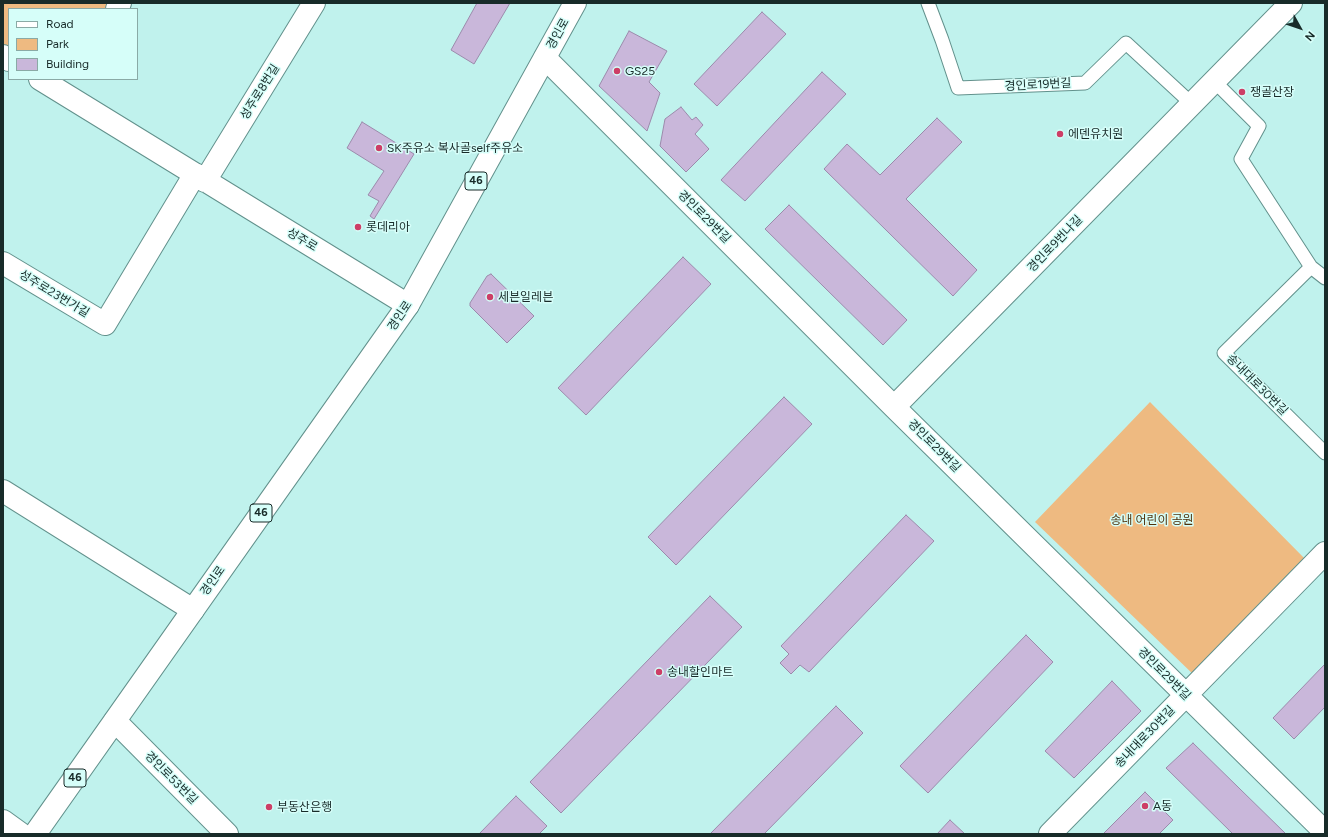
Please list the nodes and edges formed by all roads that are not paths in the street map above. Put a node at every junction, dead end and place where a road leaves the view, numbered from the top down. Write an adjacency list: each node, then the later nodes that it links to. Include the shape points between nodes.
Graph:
1 (314, 3): 10 (street, 성주로8번길)
2 (575, 3): 5 (street, 경인로 / 46)
3 (928, 3): 9 (lane, 경인로19번길, via 958,88 1084,83 1126,42)
4 (1291, 3): 7 (street, 경인로9번나길)
5 (544, 58): 14 (street, 경인로 / 46); 15 (street, 경인로29번길)
6 (44, 80): 8 (street, 성주로)
7 (1214, 81): 9 (street, 경인로9번나길); 12 (lane, via 1259,126 1241,159)
8 (69, 87): 10 (street, 성주로)
9 (1192, 104): 15 (street, 경인로9번나길)
10 (200, 178): 11 (street, 성주로23번가길, via 105,324); 14 (street, 성주로)
11 (3, 264)
12 (1311, 266): 13 (lane); 16 (lane, 송내대로30번길, via 1224,353)
13 (1325, 278)
14 (408, 305): 19 (street, 경인로 / 46)
15 (894, 407): 20 (street, 경인로29번길)
16 (1325, 453)
17 (3, 491): 19 (street)
18 (1325, 553): 20 (street, 송내대로30번길)
19 (193, 610): 21 (street, 경인로 / 46)
20 (1185, 696): 23 (street, 경인로29번길); 27 (street, 송내대로30번길)
21 (114, 721): 25 (street, 경인로 / 46); 26 (street, 경인로53번길)
22 (3, 821): 24 (street)
23 (1325, 832)
24 (21, 834)
25 (35, 834)
26 (227, 834)
27 (1050, 834)

